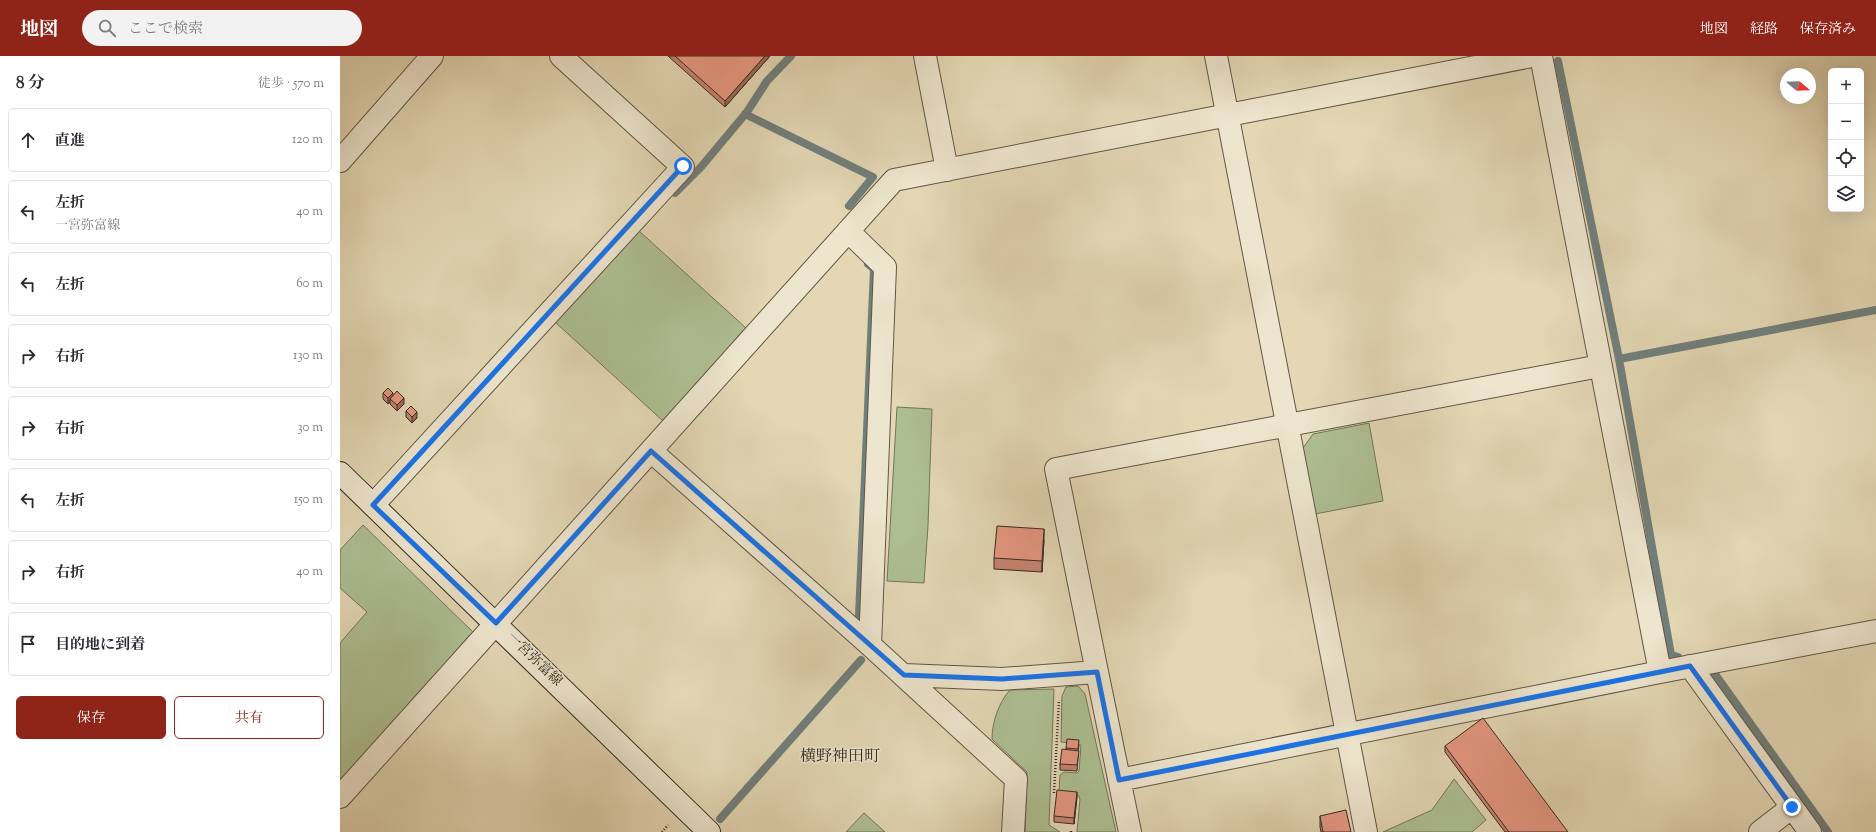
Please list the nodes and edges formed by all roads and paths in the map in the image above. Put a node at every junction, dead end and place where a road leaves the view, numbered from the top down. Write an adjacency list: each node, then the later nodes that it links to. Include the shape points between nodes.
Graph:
1 (432, 56): 8 (street)
2 (560, 56): 15 (street, via 683,166)
3 (925, 56): 9 (street)
4 (1216, 56): 7 (street)
5 (1532, 56): 7 (street)
6 (1541, 56): 11 (street)
7 (1228, 115): 9 (street); 12 (street)
8 (340, 161)
9 (946, 170): 10 (street, via 894,180)
10 (848, 231): 13 (street); 18 (street, via 885,267)
11 (1600, 366): 12 (street); 21 (street)
12 (1288, 425): 20 (street, via 1056,469); 24 (street)
13 (651, 451): 16 (street); 18 (street)
14 (340, 473): 15 (street, 一宮弥富線)
15 (373, 505): 16 (street, 一宮弥富線)
16 (496, 623): 27 (street); 29 (street, 一宮弥富線)
17 (1876, 631): 19 (street)
18 (870, 645): 22 (street)
19 (1690, 666): 21 (street); 28 (street)
20 (1097, 672): 23 (street); 25 (street)
21 (1660, 672): 24 (street)
22 (904, 675): 23 (street, via 1002,679); 30 (street, via 1016,779)
23 (1061, 675): 26 (path)
24 (1347, 734): 25 (street); 32 (street)
25 (1119, 780): 31 (street)
26 (1054, 793)
27 (340, 797)
28 (1792, 807): 33 (street); 34 (street)
29 (709, 832)
30 (1013, 832)
31 (1130, 832)
32 (1366, 832)
33 (1760, 832)
34 (1810, 832)

